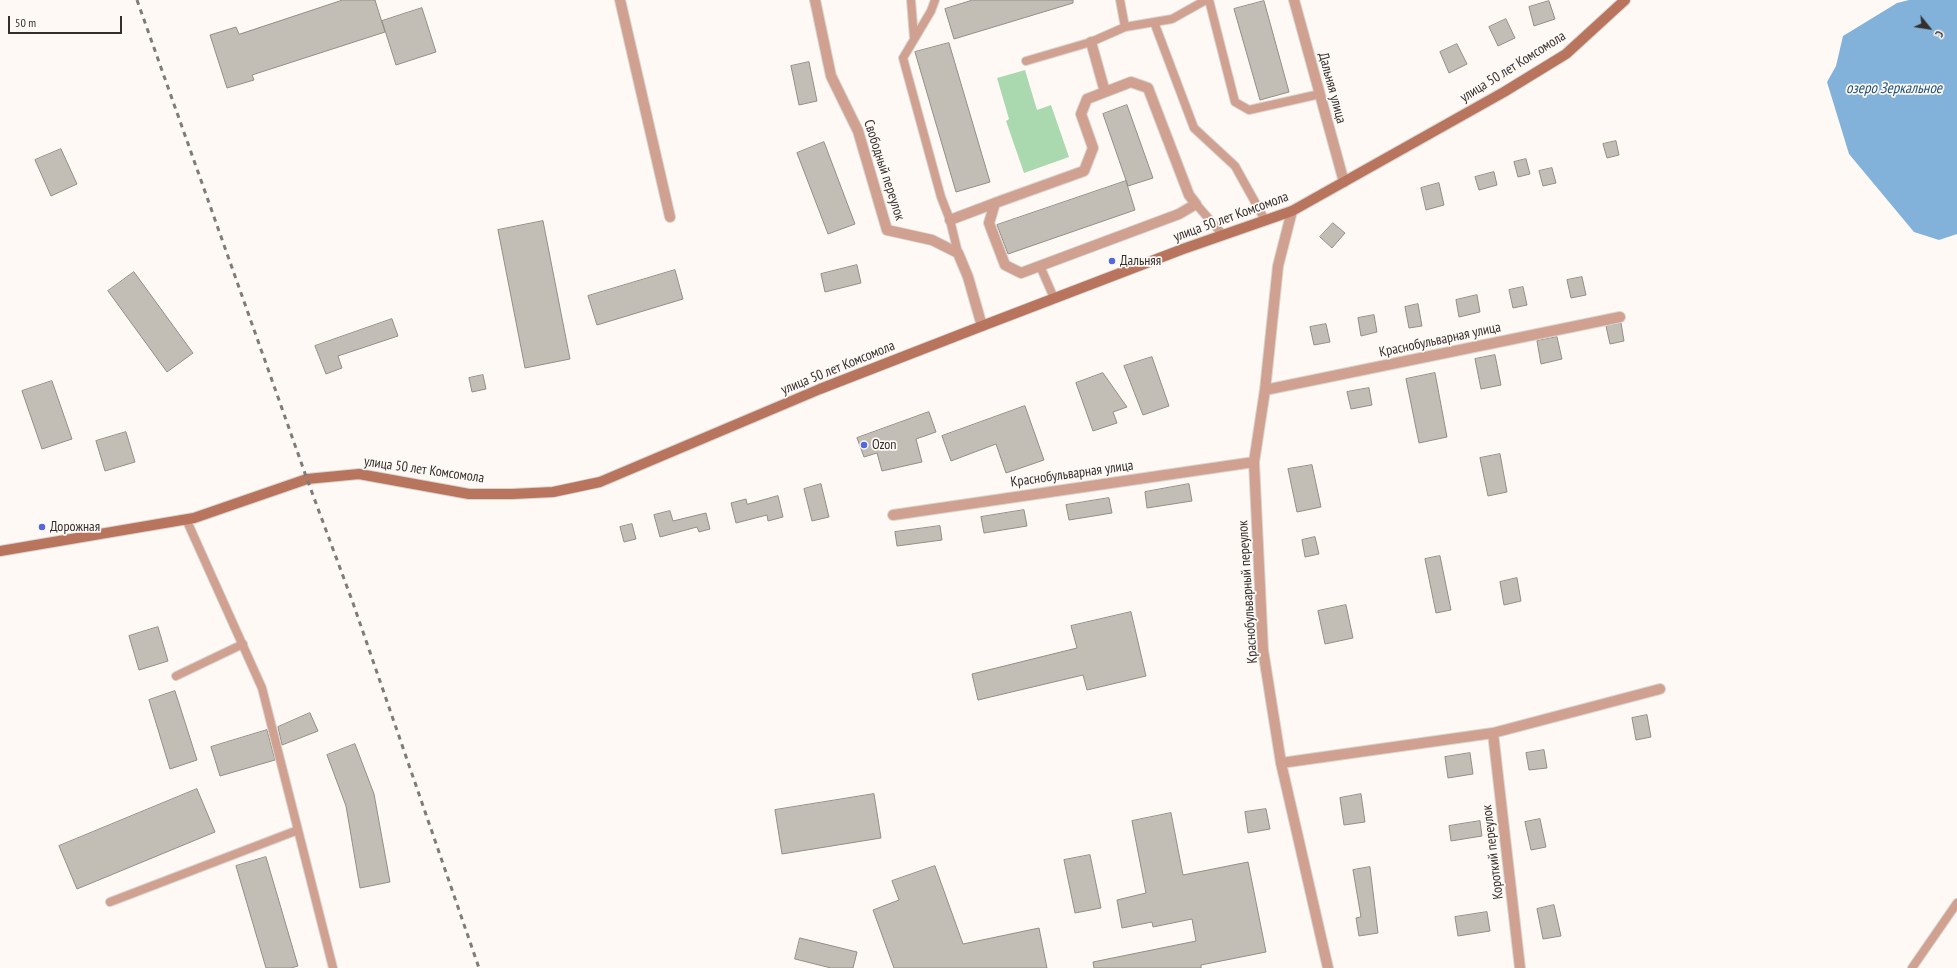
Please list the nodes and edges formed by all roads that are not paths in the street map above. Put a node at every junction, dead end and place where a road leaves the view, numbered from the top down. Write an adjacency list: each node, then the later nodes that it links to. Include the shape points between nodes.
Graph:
1 (620, 0): 21 (street)
2 (815, 0): 25 (street, Свободный переулок, via 831,76 858,131 887,230 932,240)
3 (911, 0): 12 (lane)
4 (935, 0): 12 (lane, via 918,36)
5 (1120, 0): 11 (lane)
6 (1206, 0): 10 (lane, via 1172,19)
7 (1209, 0): 16 (lane, via 1235,102 1249,110)
8 (1294, 0): 16 (street, Дальняя улица)
9 (1624, 1): 17 (street, улица 50 лет Комсомола, via 1566,54)
10 (1154, 22): 11 (lane); 23 (lane, via 1194,128 1235,166)
11 (1125, 27): 13 (lane)
12 (914, 38): 22 (lane, via 904,58 941,197)
13 (1091, 42): 14 (lane); 15 (street)
14 (1026, 61)
15 (1105, 92): 18 (street, via 1087,99 1081,114 1093,148 1084,171); 19 (street, via 1131,82 1148,88 1188,195)
16 (1320, 94): 17 (street, Дальняя улица)
17 (1344, 182): 20 (street, улица 50 лет Комсомола)
18 (995, 204): 22 (street); 26 (street, via 989,223 1004,265 1021,273)
19 (1196, 204): 24 (lane); 26 (street, via 1179,214)
20 (1292, 211): 23 (street, улица 50 лет Комсомола); 30 (street, Краснобульварный переулок, via 1278,266)
21 (670, 217)
22 (950, 220): 25 (lane)
23 (1265, 220): 24 (street, улица 50 лет Комсомола)
24 (1223, 235): 27 (street, улица 50 лет Комсомола)
25 (958, 253): 29 (street, via 968,276)
26 (1040, 266): 27 (lane)
27 (1054, 298): 29 (street, улица 50 лет Комсомола)
28 (1620, 317): 30 (street, Краснобульварная улица)
29 (982, 326): 33 (street, улица 50 лет Комсомола, via 814,392 600,482 553,492 468,494 359,474 307,479)
30 (1265, 390): 31 (street, Краснобульварный переулок)
31 (1254, 462): 32 (street, Краснобульварная улица); 39 (street, Краснобульварный переулок, via 1263,650)
32 (893, 514)
33 (186, 519): 34 (street, улица 50 лет Комсомола); 35 (lane)
34 (0, 550)
35 (242, 644): 36 (lane); 40 (lane, via 262,688)
36 (176, 676)
37 (1660, 689): 38 (street)
38 (1493, 733): 39 (street); 45 (street, Короткий переулок)
39 (1281, 763): 44 (street, Краснобульварный переулок)
40 (298, 830): 41 (lane); 43 (lane)
41 (110, 902)
42 (1957, 903): 46 (lane)
43 (333, 968)
44 (1328, 968)
45 (1520, 968)
46 (1912, 968)

